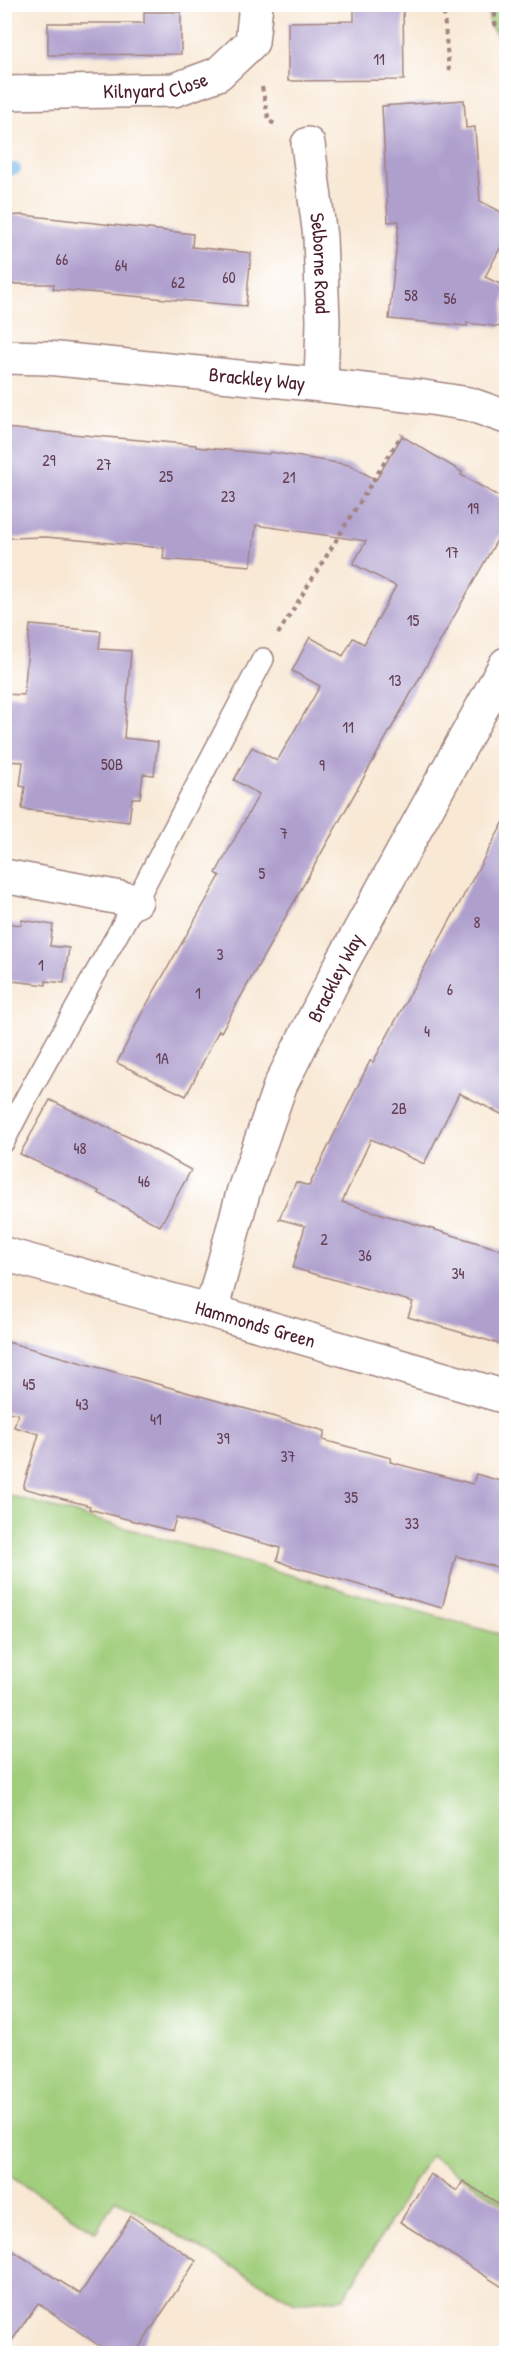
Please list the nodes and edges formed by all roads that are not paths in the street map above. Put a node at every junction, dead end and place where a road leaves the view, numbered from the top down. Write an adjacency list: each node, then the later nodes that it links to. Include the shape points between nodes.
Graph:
1 (256, 4): 2 (street, Kilnyard Close, via 252,42 218,74 174,90)
2 (4, 93)
3 (308, 144): 5 (street, Selborne Road, via 320,237)
4 (4, 357): 5 (street, Brackley Way)
5 (321, 385): 6 (street, Brackley Way, via 469,404)
6 (507, 417)
7 (263, 658): 10 (lane)
8 (507, 664): 13 (street, Brackley Way, via 342,963 280,1086 243,1193)
9 (4, 876): 10 (street)
10 (136, 901): 11 (lane)
11 (4, 1141)
12 (4, 1254): 13 (street, Hammonds Green)
13 (211, 1311): 14 (street, Hammonds Green)
14 (507, 1397)

